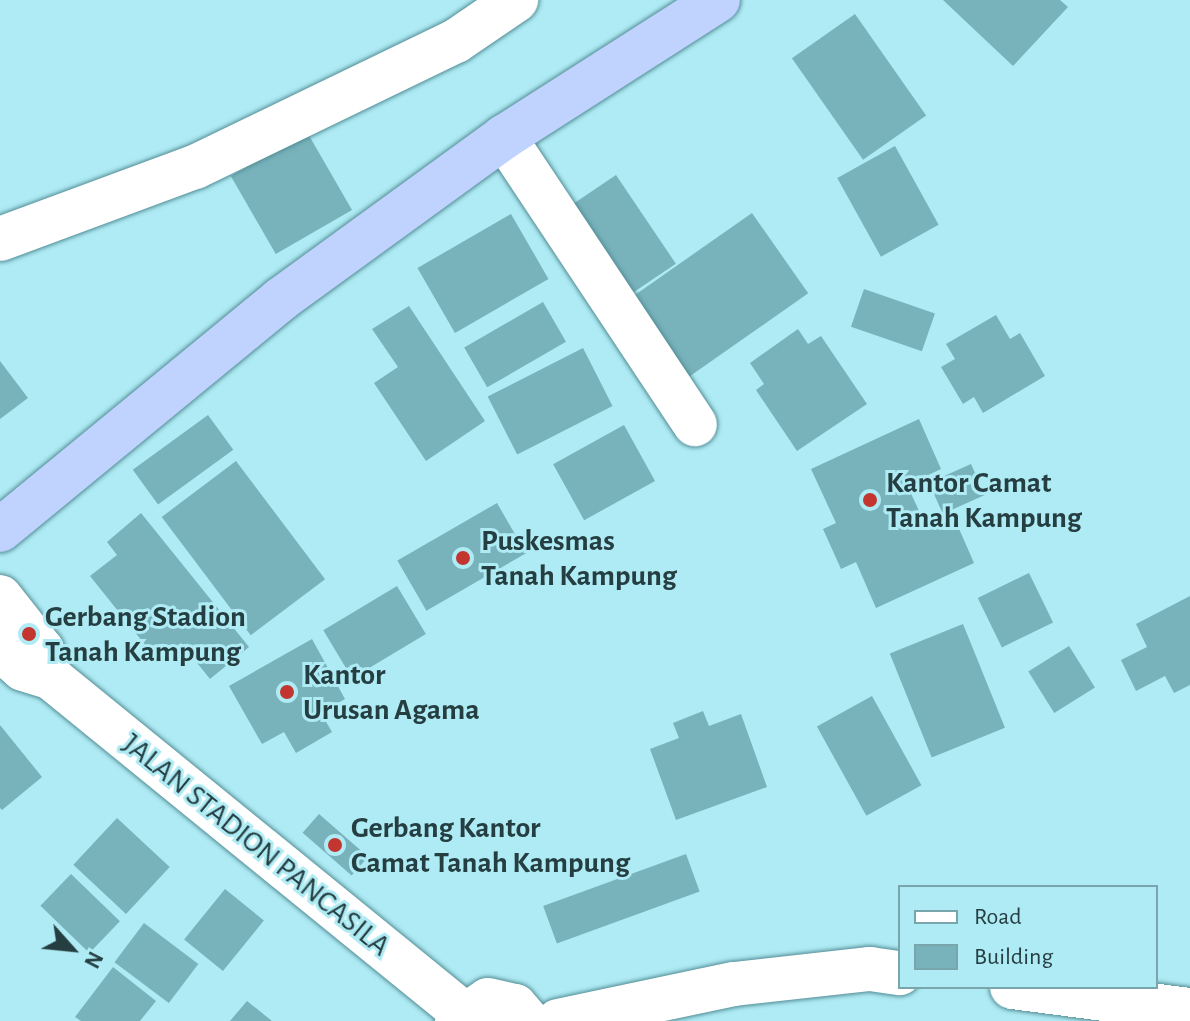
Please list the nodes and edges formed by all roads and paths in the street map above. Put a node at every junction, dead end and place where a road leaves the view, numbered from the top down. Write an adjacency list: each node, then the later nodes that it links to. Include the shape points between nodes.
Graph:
1 (516, 0): 4 (street, via 456,41 195,167)
2 (718, 0): 3 (highway)
3 (504, 137): 5 (street); 6 (highway, via 281,299)
4 (0, 239)
5 (695, 424)
6 (0, 530)
7 (0, 597): 9 (street, JALAN STADION PANCASILA, via 42,650)
8 (0, 649): 9 (street, JALAN STADION PANCASILA, via 23,669)
9 (50, 677): 14 (street, JALAN STADION PANCASILA)
10 (898, 973): 12 (street, via 870,969)
11 (1027, 989): 13 (street)
12 (731, 1003): 16 (street)
13 (1190, 1010)
14 (460, 1017): 15 (street, via 502,1001)
15 (528, 1021)
16 (558, 1021)

